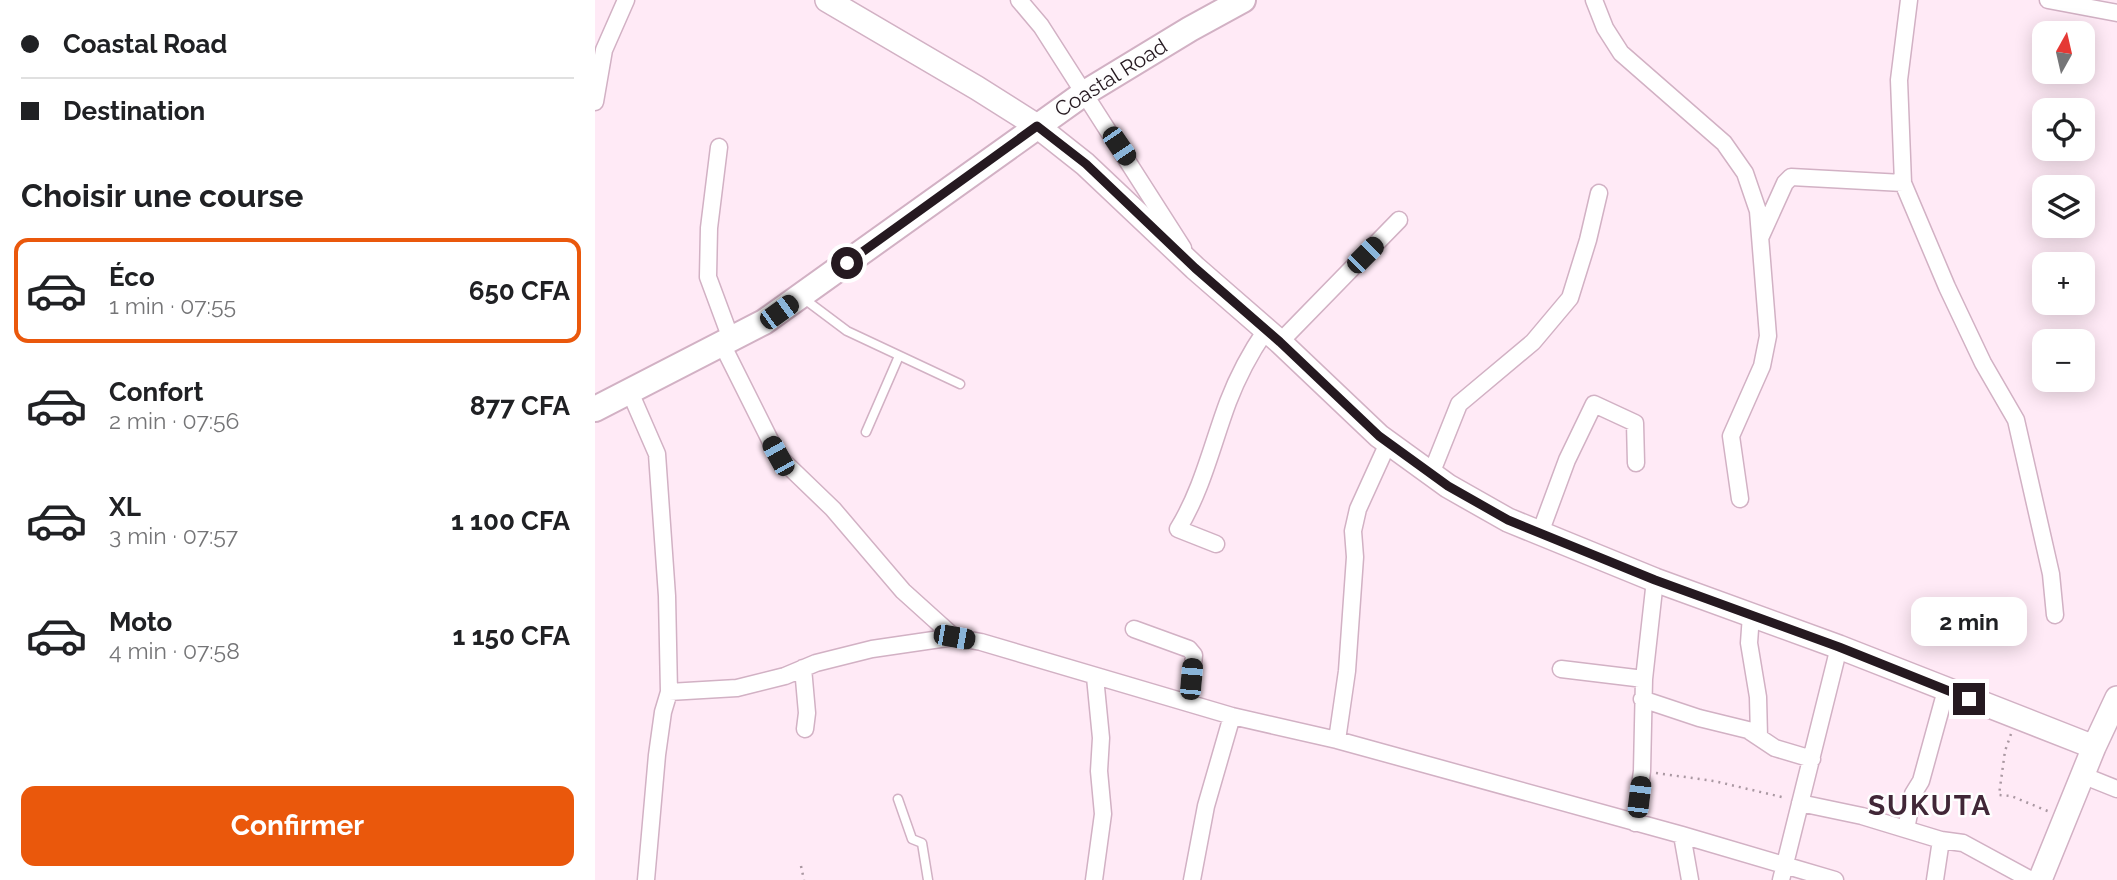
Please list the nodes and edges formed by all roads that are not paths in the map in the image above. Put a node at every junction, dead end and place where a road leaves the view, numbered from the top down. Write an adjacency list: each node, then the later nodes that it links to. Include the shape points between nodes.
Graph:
1 (626, 0): 10 (street, via 604,50)
2 (827, 0): 11 (street)
3 (1019, 0): 9 (street, via 1041,26)
4 (1243, 0): 9 (main road, Coastal Road)
5 (1594, 0): 16 (street, via 1621,53 1724,143 1745,173 1758,211)
6 (1909, 0): 13 (street, via 1899,80)
7 (2048, 0): 8 (street)
8 (2117, 13)
9 (1083, 94): 11 (main road, Coastal Road); 17 (street)
10 (595, 102)
11 (1037, 126): 17 (street, via 1086,164); 18 (main road, Coastal Road)
12 (719, 147): 20 (street, via 708,277)
13 (1903, 183): 16 (street, via 1791,177); 34 (street, via 1953,300 2015,420 2051,573)
14 (1599, 193): 28 (street, via 1570,298 1533,342 1459,404)
15 (1399, 220): 19 (street)
16 (1760, 237): 29 (street, via 1768,336 1762,366 1731,436)
17 (1195, 268): 19 (street)
18 (801, 296): 20 (main road, Coastal Road); 21 (lane, via 847,331)
19 (1273, 336): 26 (street); 31 (street, via 1247,358 1191,509 1178,529)
20 (727, 342): 23 (main road, Coastal Road); 36 (street, via 778,456 833,509 903,591)
21 (899, 356): 22 (lane); 25 (lane)
22 (960, 384)
23 (630, 392): 24 (main road, Coastal Road); 43 (street, via 657,454)
24 (595, 409)
25 (866, 432)
26 (1388, 443): 28 (street); 50 (street, via 1353,531 1347,671)
27 (1636, 463): 30 (street, via 1635,423 1594,404)
28 (1431, 474): 30 (street, via 1508,520)
29 (1740, 499)
30 (1540, 533): 32 (street)
31 (1216, 544)
32 (1655, 580): 33 (street); 41 (street)
33 (1751, 615): 37 (street); 49 (street, via 1749,643)
34 (2055, 615)
35 (1134, 629): 46 (street, via 1189,649 1193,655)
36 (954, 637): 38 (street, via 872,649); 40 (street)
37 (1839, 647): 42 (street); 52 (street)
38 (803, 668): 43 (street, via 737,688); 48 (street)
39 (1561, 669): 41 (street)
40 (1095, 677): 46 (street); 64 (street, via 1103,814)
41 (1644, 679): 45 (street)
42 (1946, 690): 51 (street); 58 (street)
43 (669, 692): 62 (street, via 657,755)
44 (2117, 698): 51 (street)
45 (1643, 699): 49 (street); 57 (street, via 1642,771)
46 (1189, 703): 47 (street)
47 (1232, 716): 50 (street); 65 (street, via 1206,806)
48 (805, 729)
49 (1759, 737): 52 (street, via 1775,748)
50 (1337, 740): 57 (street)
51 (2094, 747): 53 (street)
52 (1812, 759): 56 (street)
53 (2082, 775): 54 (street); 70 (street)
54 (2117, 789)
55 (898, 799): 63 (lane, via 912,839 922,843)
56 (1800, 802): 58 (street); 61 (street)
57 (1635, 822): 59 (street)
58 (1906, 829): 60 (street)
59 (1682, 835): 61 (street); 66 (street)
60 (1941, 840): 68 (street); 69 (street, via 1963,843)
61 (1782, 873): 67 (street)
62 (646, 880)
63 (927, 880)
64 (1094, 880)
65 (1192, 880)
66 (1690, 880)
67 (1835, 880)
68 (1935, 880)
69 (2031, 880)
70 (2041, 880)

